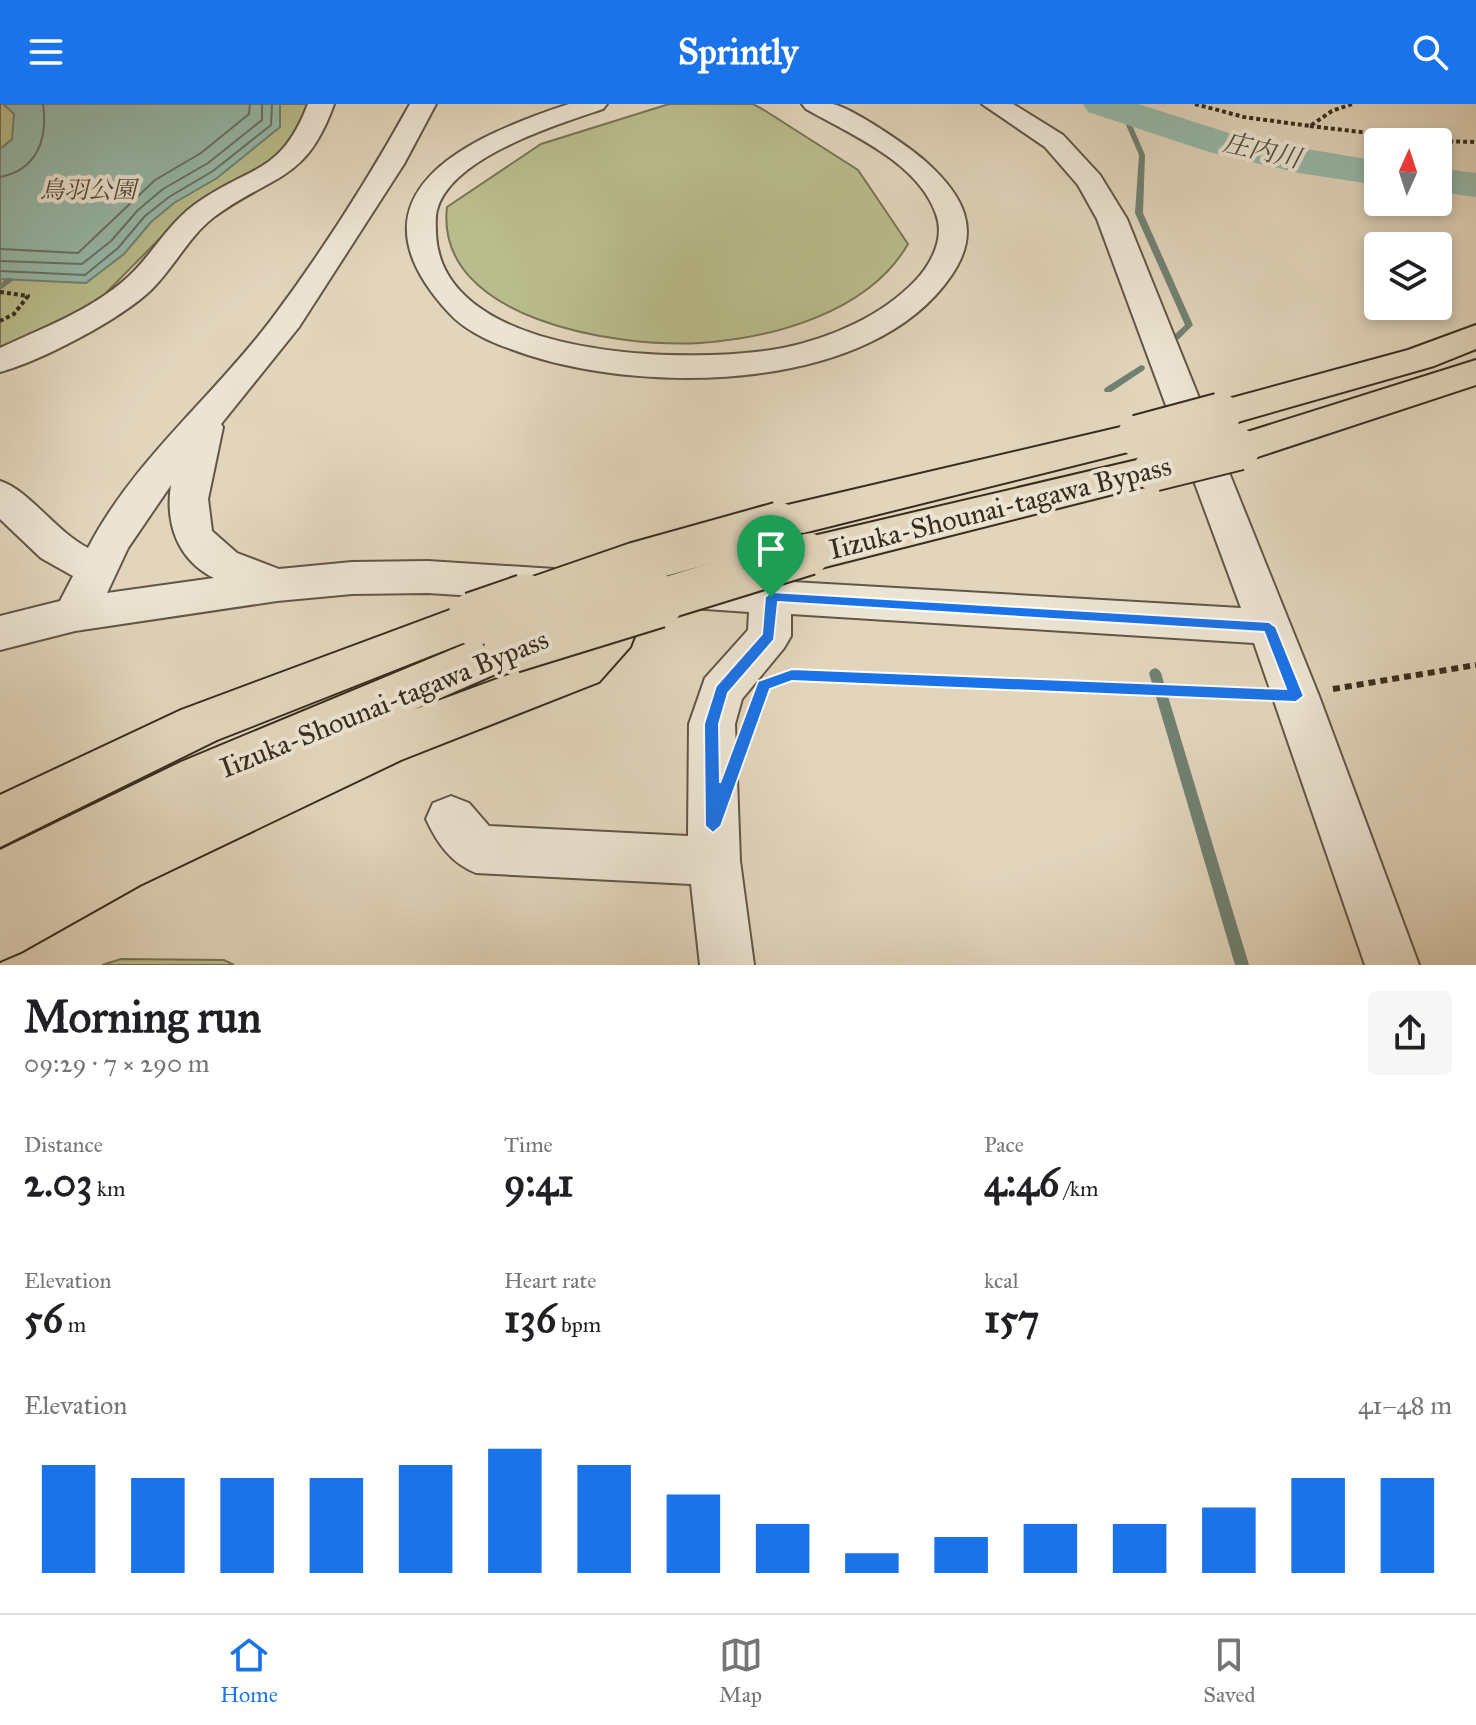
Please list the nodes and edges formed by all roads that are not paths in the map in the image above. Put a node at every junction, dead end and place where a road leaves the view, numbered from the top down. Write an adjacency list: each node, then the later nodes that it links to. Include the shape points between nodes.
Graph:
1 (321, 104): 8 (street, via 302,147 274,171 202,212 138,285)
2 (423, 104): 12 (street, via 313,284)
3 (594, 104): 4 (street, via 520,128 447,173 423,210 420,233 438,284 464,310 500,333 545,349 652,368 755,363 822,349 876,326 937,276 949,255 953,230 952,213 938,193 903,155)
4 (815, 104)
5 (995, 104): 20 (street, via 1054,141 1090,181 1112,219)
6 (1476, 316): 11 (highway)
7 (1476, 336): 11 (highway, Iizuka-Shounai-tagawa Bypass, via 1421,358)
8 (0, 361)
9 (1476, 372): 13 (highway, Iizuka-Shounai-tagawa Bypass)
10 (1476, 395): 13 (highway, via 1387,423)
11 (1261, 404): 13 (highway, Iizuka-Shounai-tagawa Bypass)
12 (207, 420): 15 (street, via 159,474); 16 (street, via 187,515 193,538 216,560)
13 (1239, 435): 22 (highway, Iizuka-Shounai-tagawa Bypass, bridge, via 794,539)
14 (0, 495): 15 (street, via 47,543 71,560)
15 (97, 569): 19 (street)
16 (277, 585): 17 (street, via 428,577); 19 (street)
17 (630, 589): 18 (street); 27 (highway, via 607,648 582,668 383,744 120,866)
18 (771, 597): 20 (street); 25 (street, via 769,636 721,691 712,724)
19 (75, 614): 21 (street)
20 (1269, 627): 29 (street)
21 (0, 633)
22 (492, 633): 24 (highway, Iizuka-Shounai-tagawa Bypass, via 199,725); 26 (highway, Iizuka-Shounai-tagawa Bypass)
23 (451, 819): 25 (street, via 476,849)
24 (0, 822)
25 (714, 861): 28 (street)
26 (0, 879)
27 (0, 932)
28 (727, 965)
29 (1392, 965)

